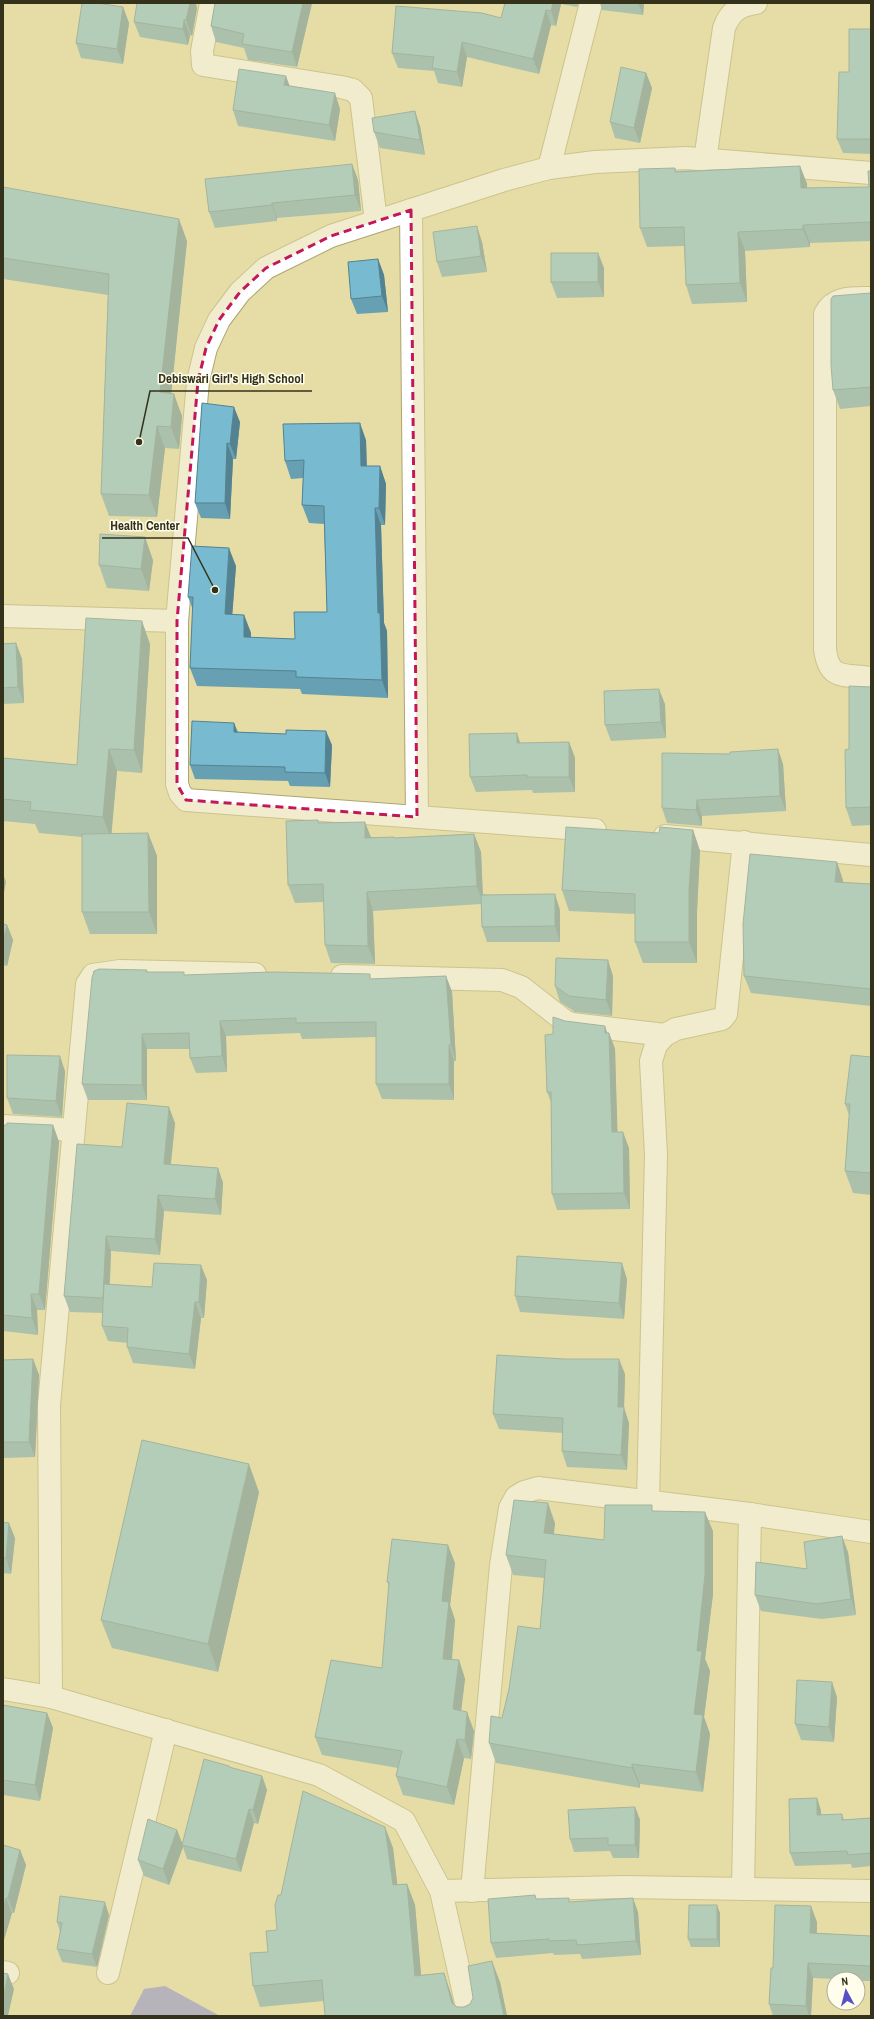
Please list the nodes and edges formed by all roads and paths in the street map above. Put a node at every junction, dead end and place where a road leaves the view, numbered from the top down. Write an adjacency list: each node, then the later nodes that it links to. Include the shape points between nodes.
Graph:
1 (211, 3): 8 (street, via 202,51 203,65 341,87 353,90 361,98)
2 (591, 3): 5 (street)
3 (756, 3): 4 (street, via 737,8 729,16 724,28)
4 (705, 160): 5 (street, via 686,158 595,162); 6 (street)
5 (549, 168): 7 (street)
6 (871, 173)
7 (412, 210): 8 (street); 13 (street)
8 (376, 221): 11 (street, via 331,236 266,268 240,292 219,320 206,348 198,381)
9 (871, 298): 12 (street, via 836,301 829,306 826,314 825,649 830,669 835,673)
10 (3, 616): 11 (street)
11 (177, 621): 13 (street, via 177,784 180,794 186,800)
12 (871, 678)
13 (417, 817): 14 (street)
14 (614, 832)
15 (646, 834): 16 (street)
16 (744, 842): 17 (street); 20 (street, via 726,1014 722,1019 676,1028)
17 (871, 855)
18 (271, 975): 22 (street, via 120,971 93,975 89,978 85,991)
19 (319, 976): 20 (street, via 502,980 521,987 566,1022)
20 (666, 1035): 23 (street, via 656,1045 651,1061 656,1155)
21 (3, 1126): 22 (street)
22 (73, 1130): 27 (street, via 49,1405)
23 (648, 1501): 24 (street); 31 (street, via 538,1488 524,1492 516,1498 510,1508 501,1565)
24 (750, 1514): 25 (street); 29 (street)
25 (871, 1532)
26 (3, 1689): 27 (street)
27 (51, 1697): 28 (street)
28 (166, 1730): 30 (street, via 319,1775 404,1821); 33 (street)
29 (743, 1889): 31 (street, via 624,1887); 32 (street)
30 (441, 1891): 31 (street); 34 (street)
31 (472, 1891)
32 (871, 1891)
33 (108, 1973)
34 (469, 2016)

